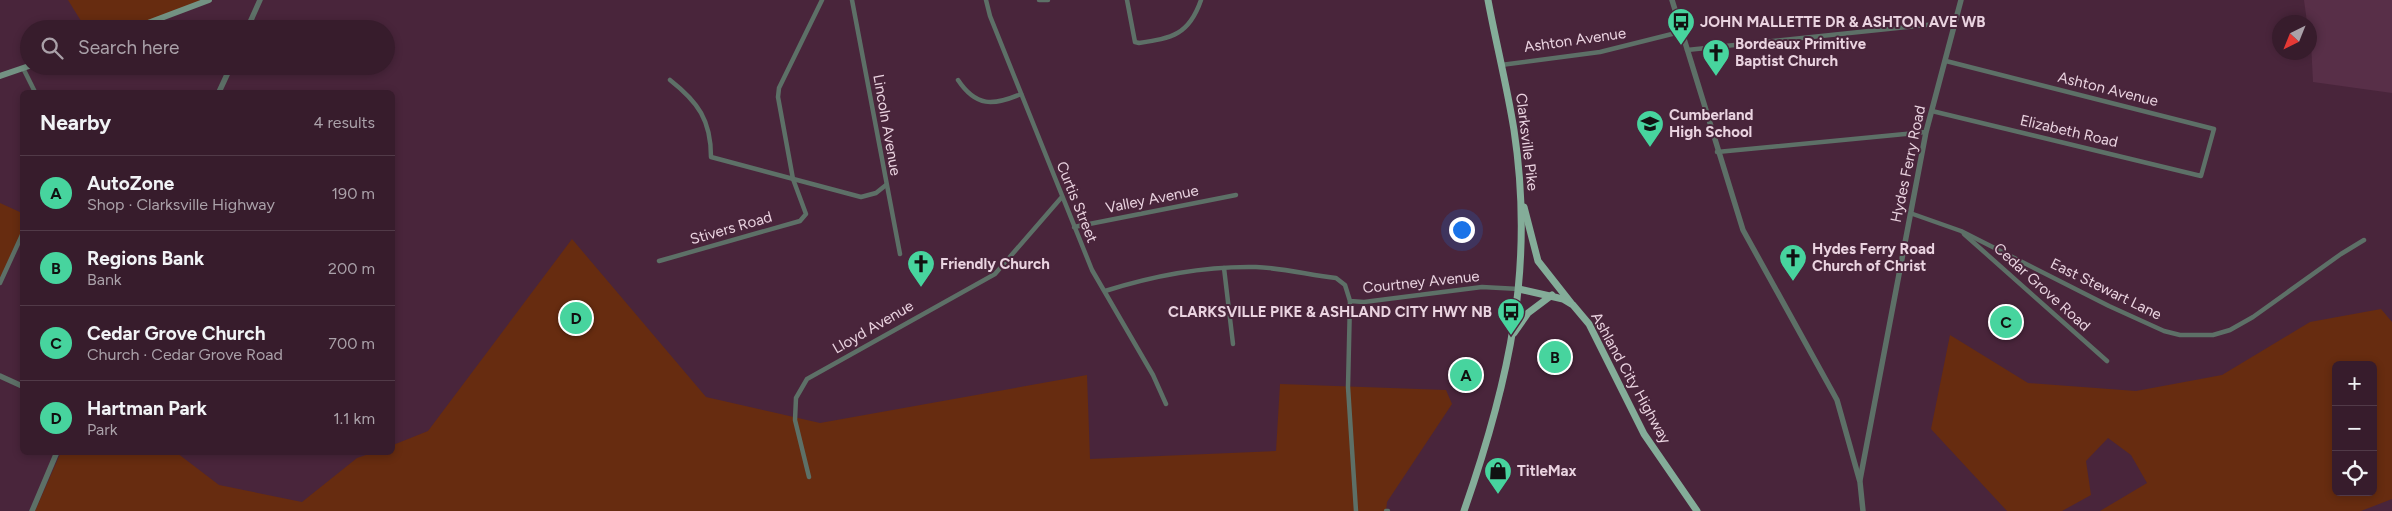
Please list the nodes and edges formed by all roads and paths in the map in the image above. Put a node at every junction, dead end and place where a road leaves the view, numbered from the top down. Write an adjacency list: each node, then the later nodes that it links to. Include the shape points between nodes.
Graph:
1 (208, 0): 13 (main road)
2 (260, 0): 14 (street)
3 (822, 0): 33 (street, via 779,88)
4 (852, 0): 34 (street, Lincoln Avenue)
5 (986, 0): 28 (street, Curtis Street)
6 (1039, 0): 7 (street)
7 (1048, 0)
8 (1127, 0): 9 (street, via 1135,42 1139,43 1171,38 1183,31)
9 (1201, 0)
10 (1488, 0): 19 (main road, Clarksville Pike)
11 (1672, 0): 16 (street)
12 (1961, 0): 15 (street, Hydes Ferry Road)
13 (156, 20)
14 (251, 20)
15 (1955, 22): 17 (street); 18 (street, Hydes Ferry Road)
16 (1680, 32): 17 (street); 19 (street, Ashton Avenue, via 1600,52)
17 (1687, 50): 31 (street)
18 (1946, 61): 29 (street, Hydes Ferry Road); 32 (street, Ashton Avenue, via 2214,129)
19 (1501, 65): 35 (main road, Clarksville Pike, via 1514,130)
20 (20, 69): 23 (main road)
21 (29, 75): 26 (street)
22 (227, 75): 27 (street)
23 (0, 76)
24 (670, 80): 33 (street, via 690,96 701,111 711,143 711,157)
25 (958, 80): 28 (street, via 966,91 983,102 994,103)
26 (34, 90)
27 (220, 90)
28 (1021, 94): 37 (street, Curtis Street)
29 (1932, 112): 30 (street, Hydes Ferry Road); 32 (street, Elizabeth Road)
30 (1926, 132): 31 (street); 38 (street, Hydes Ferry Road)
31 (1717, 152): 60 (street, via 1743,230 1837,400)
32 (2199, 176)
33 (793, 179): 34 (street, via 861,197 876,193); 44 (street, Stivers Road, via 806,214 800,221)
34 (886, 185): 43 (street, Lincoln Avenue)
35 (1520, 192): 47 (main road, Clarksville Pike); 51 (main road, via 1538,261)
36 (1236, 195): 39 (street, Valley Avenue)
37 (1061, 198): 39 (street, Curtis Street); 59 (street, Lloyd Avenue, via 995,274 807,379 796,398 795,420)
38 (1910, 213): 40 (street, East Stewart Lane); 60 (street, Hydes Ferry Road)
39 (1074, 227): 48 (street, Curtis Street, via 1092,270)
40 (1961, 231): 42 (street, East Stewart Lane, via 2138,320 2164,331 2195,335 2213,335 2230,330); 54 (street, Cedar Grove Road)
41 (20, 239): 46 (street)
42 (2364, 240)
43 (900, 254)
44 (659, 261)
45 (1224, 268): 48 (street, Courtney Avenue, via 1138,280); 50 (street, Courtney Avenue, via 1257,267 1336,278 1346,284); 53 (street)
46 (0, 284)
47 (1519, 289): 49 (main road, Ashland City Highway); 50 (street, Courtney Avenue, via 1482,287); 52 (main road, Clarksville Pike)
48 (1105, 291): 57 (street, Curtis Street)
49 (1552, 295): 51 (main road, Ashland City Highway); 52 (main road, via 1528,313)
50 (1350, 301): 62 (street, via 1348,387)
51 (1573, 305): 64 (main road, Ashland City Highway, via 1589,324 1644,434)
52 (1513, 336): 63 (main road, Clarksville Pike, via 1495,418)
53 (1233, 344)
54 (2107, 361)
55 (0, 376): 56 (street)
56 (20, 385)
57 (1166, 404)
58 (56, 455): 61 (street)
59 (809, 477)
60 (1860, 482): 65 (street)
61 (32, 511)
62 (1356, 511)
63 (1464, 511)
64 (1697, 511)
65 (1863, 511)

